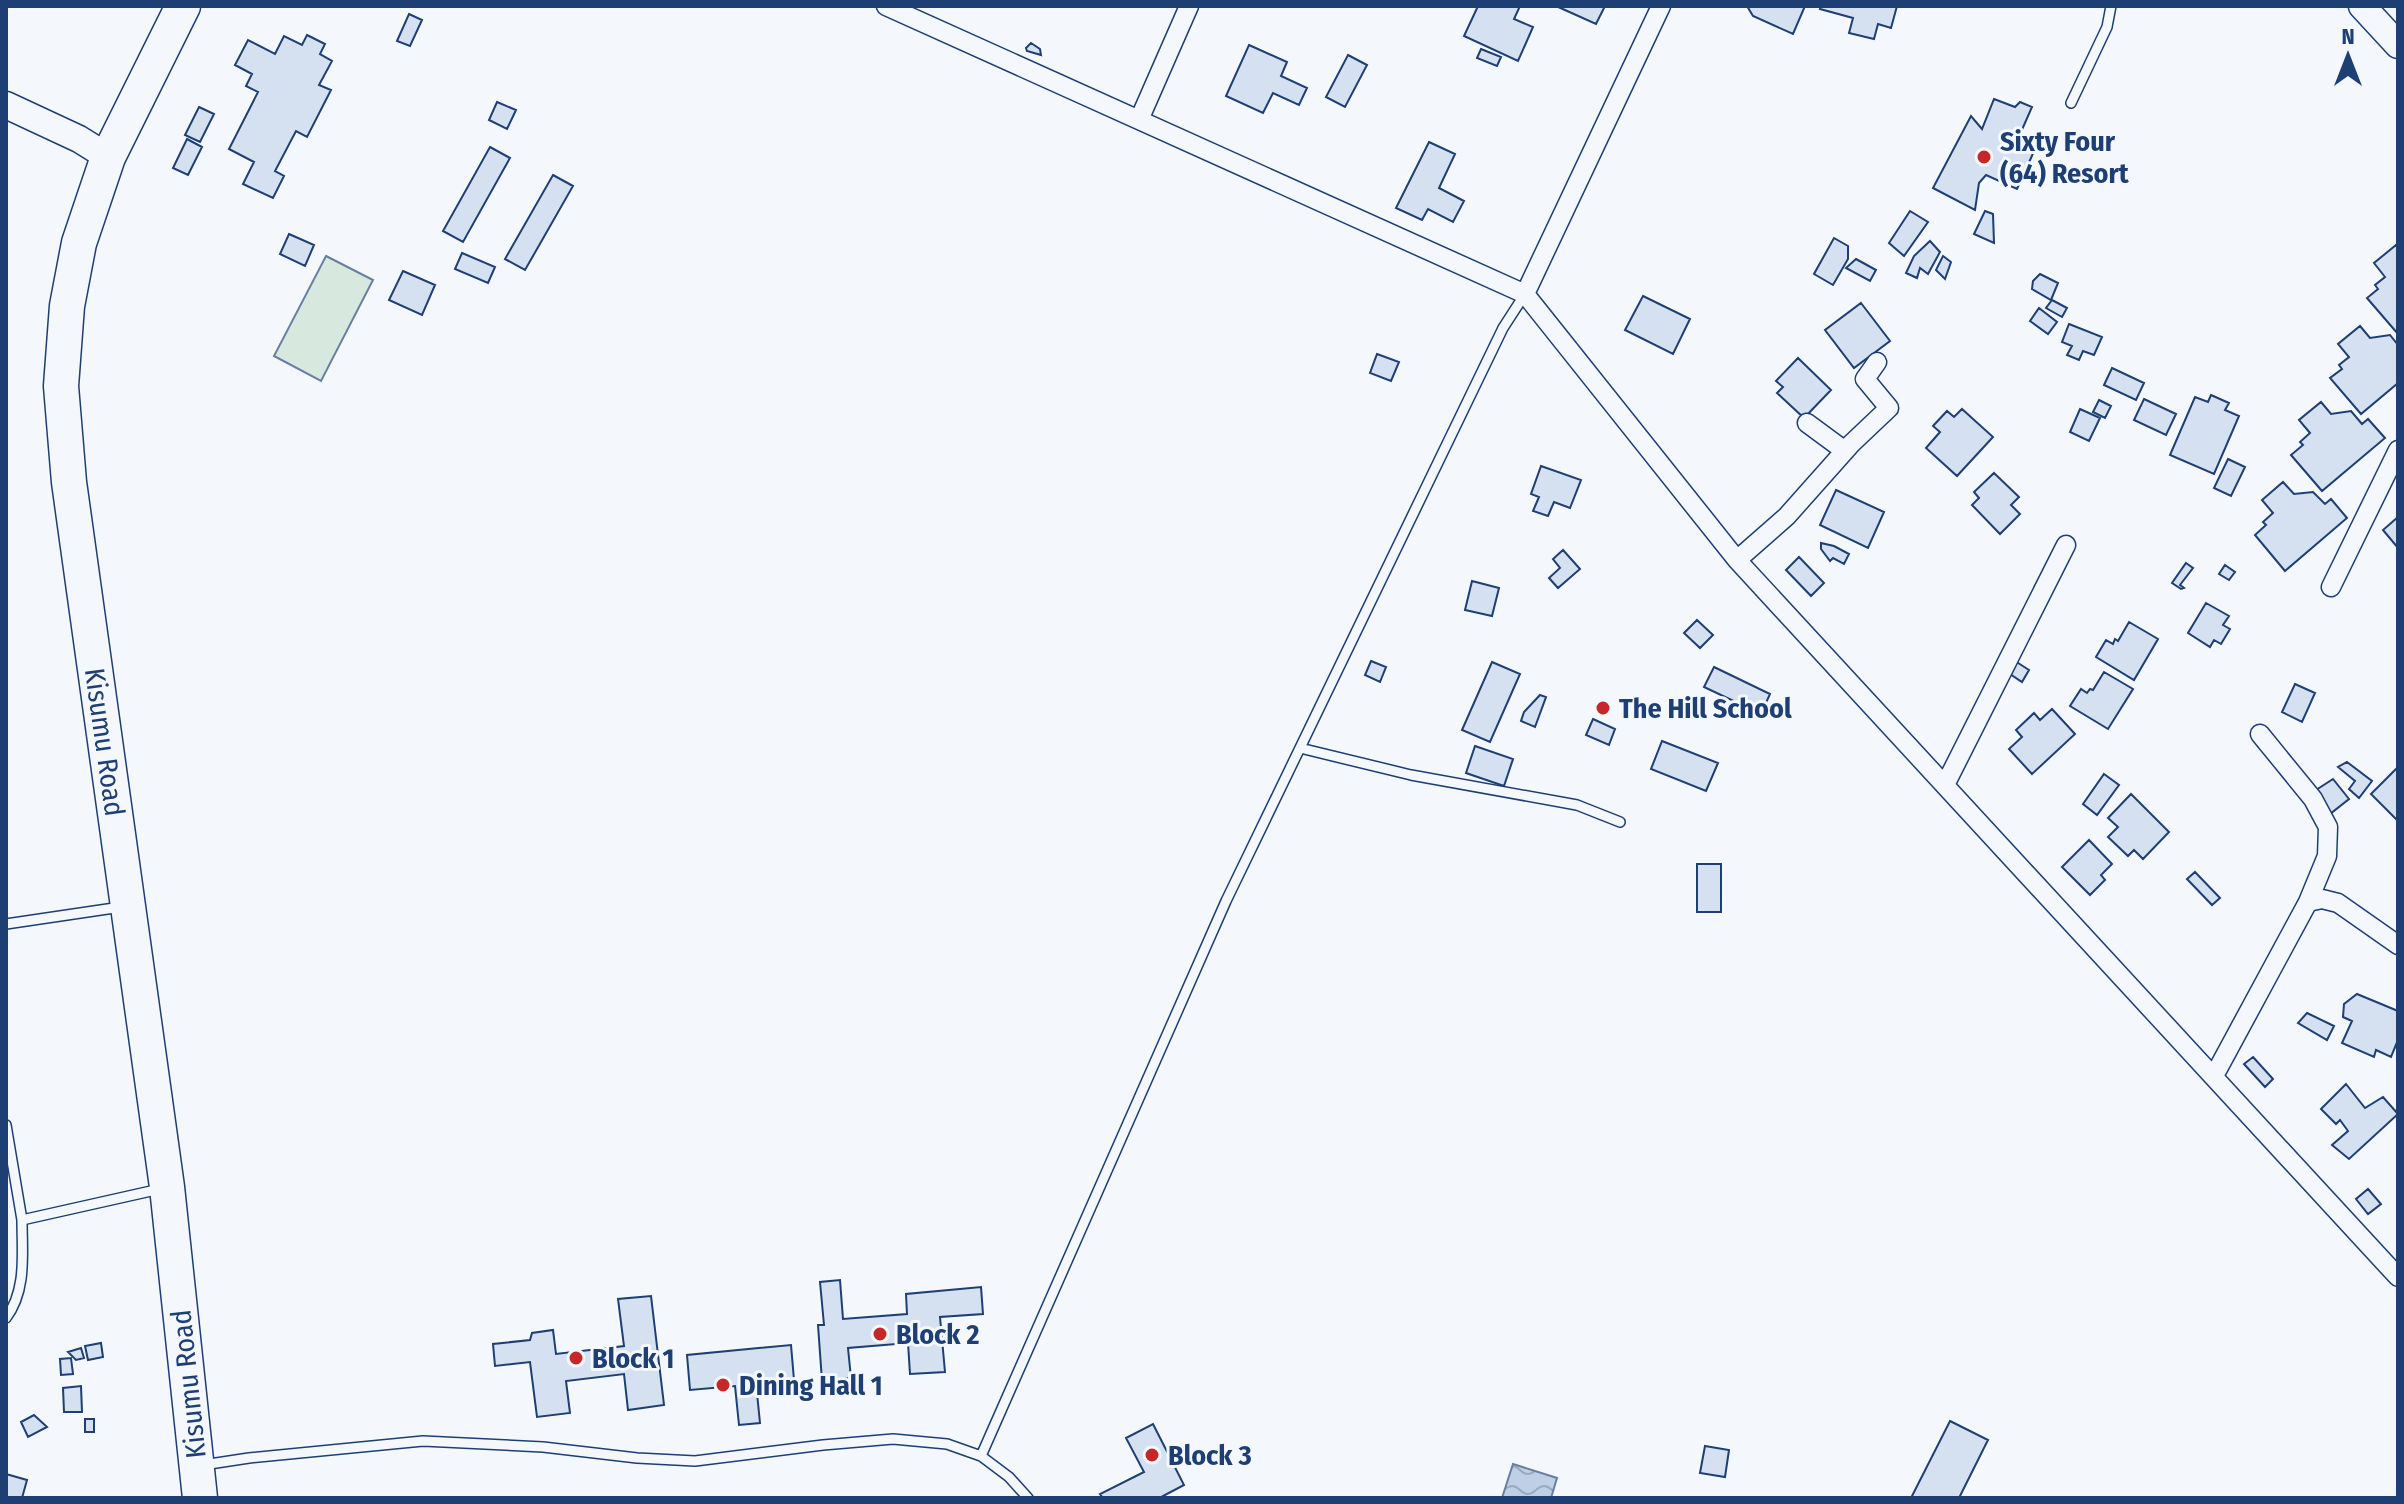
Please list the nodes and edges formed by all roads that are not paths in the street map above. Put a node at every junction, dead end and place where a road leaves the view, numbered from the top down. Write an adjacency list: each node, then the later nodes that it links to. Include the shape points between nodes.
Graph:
1 (183, 6): 13 (highway, Kisumu Road)
2 (886, 6): 8 (street)
3 (932, 6): 8 (street)
4 (1189, 6): 12 (street)
5 (1661, 6): 14 (street)
6 (2111, 6): 10 (lane, via 2107,27)
7 (2362, 6): 9 (main road)
8 (923, 24): 12 (street)
9 (2398, 45)
10 (2071, 103)
11 (6, 105): 13 (main road)
12 (1139, 120): 14 (street)
13 (108, 157): 27 (highway, Kisumu Road, via 79,243 67,306 61,386 69,482)
14 (1525, 294): 20 (street); 23 (lane, via 1503,328)
15 (1877, 362): 18 (street, via 1865,379 1889,408)
16 (1807, 423): 18 (street)
17 (2398, 450): 21 (street)
18 (1845, 451): 20 (street, via 1787,516)
19 (2066, 545): 24 (street)
20 (1737, 560): 24 (street)
21 (2331, 587)
22 (2260, 734): 26 (street, via 2313,799 2328,827 2327,856)
23 (1300, 748): 25 (lane, via 1411,775 1577,805); 36 (lane, via 1226,901)
24 (1945, 785): 30 (street)
25 (1620, 822)
26 (2308, 902): 29 (street, via 2338,903); 30 (street)
27 (129, 906): 28 (lane); 32 (highway, Kisumu Road)
28 (6, 924)
29 (2398, 945)
30 (2214, 1076): 34 (street)
31 (6, 1125): 33 (lane)
32 (167, 1187): 33 (lane); 37 (highway, Kisumu Road)
33 (22, 1220): 35 (lane, via 21,1285 16,1306)
34 (2398, 1277)
35 (6, 1318)
36 (981, 1456): 37 (lane, via 947,1444 893,1439 695,1461 423,1441 249,1458); 38 (lane)
37 (198, 1482)
38 (1028, 1498)

